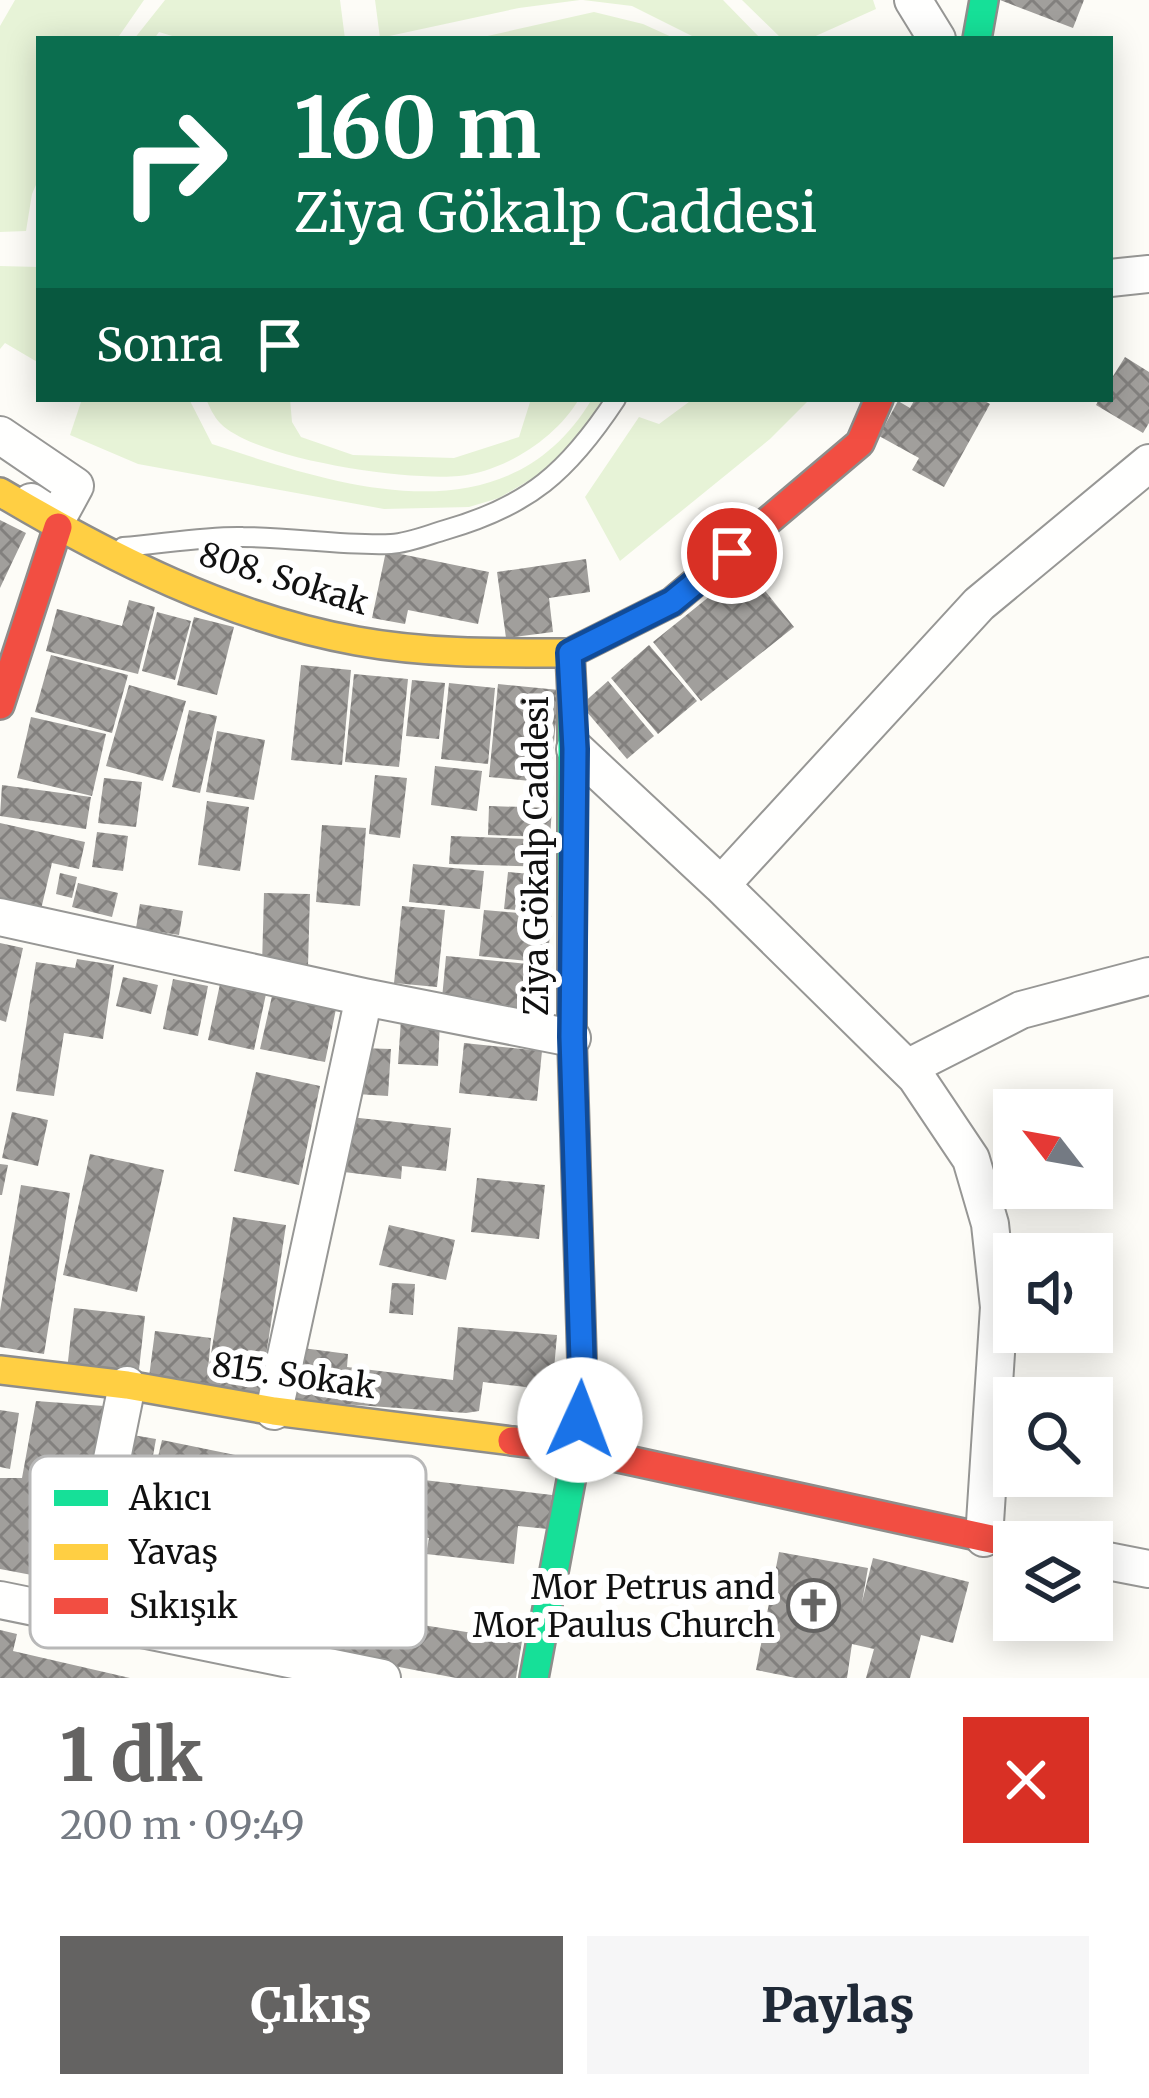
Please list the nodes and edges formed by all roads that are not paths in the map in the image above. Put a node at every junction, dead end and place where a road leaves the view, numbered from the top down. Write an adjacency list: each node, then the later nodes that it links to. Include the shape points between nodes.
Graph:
1 (913, 0): 3 (street)
2 (984, 0): 4 (street)
3 (935, 36)
4 (977, 36)
5 (1149, 274): 6 (street)
6 (1113, 278)
7 (614, 402): 13 (lane, via 538,490 502,512 398,544 242,536)
8 (878, 402): 14 (street, Ziya Gökalp Caddesi, via 860,442 672,602)
9 (0, 435): 11 (street, via 75,486 57,519)
10 (1149, 463): 17 (street, via 979,604)
11 (0, 487): 12 (street, 808. Sokak)
12 (58, 527): 13 (street, 808. Sokak); 15 (street)
13 (101, 549): 14 (street, 808. Sokak, via 312,631 408,649)
14 (570, 653): 16 (street, Ziya Gökalp Caddesi)
15 (0, 706)
16 (575, 749): 17 (street); 21 (street, Ziya Gökalp Caddesi)
17 (721, 885): 22 (street)
18 (0, 917): 20 (street)
19 (1149, 976): 22 (street, via 1021,1010)
20 (364, 997): 21 (street); 25 (street)
21 (572, 1037): 26 (street, Ziya Gökalp Caddesi, via 583,1392)
22 (907, 1068): 28 (street, via 971,1159 990,1224 999,1307)
23 (0, 1370): 24 (street, 815. Sokak)
24 (127, 1385): 25 (street, 815. Sokak); 27 (street)
25 (274, 1411): 26 (street, 815. Sokak)
26 (577, 1449): 29 (street, 815. Sokak); 36 (street, Ziya Gökalp Caddesi)
27 (113, 1456)
28 (999, 1521)
29 (993, 1540)
30 (1113, 1562): 31 (street)
31 (1149, 1569)
32 (0, 1600): 33 (street)
33 (30, 1606)
34 (236, 1648): 35 (street)
35 (382, 1678)
36 (534, 1678)

